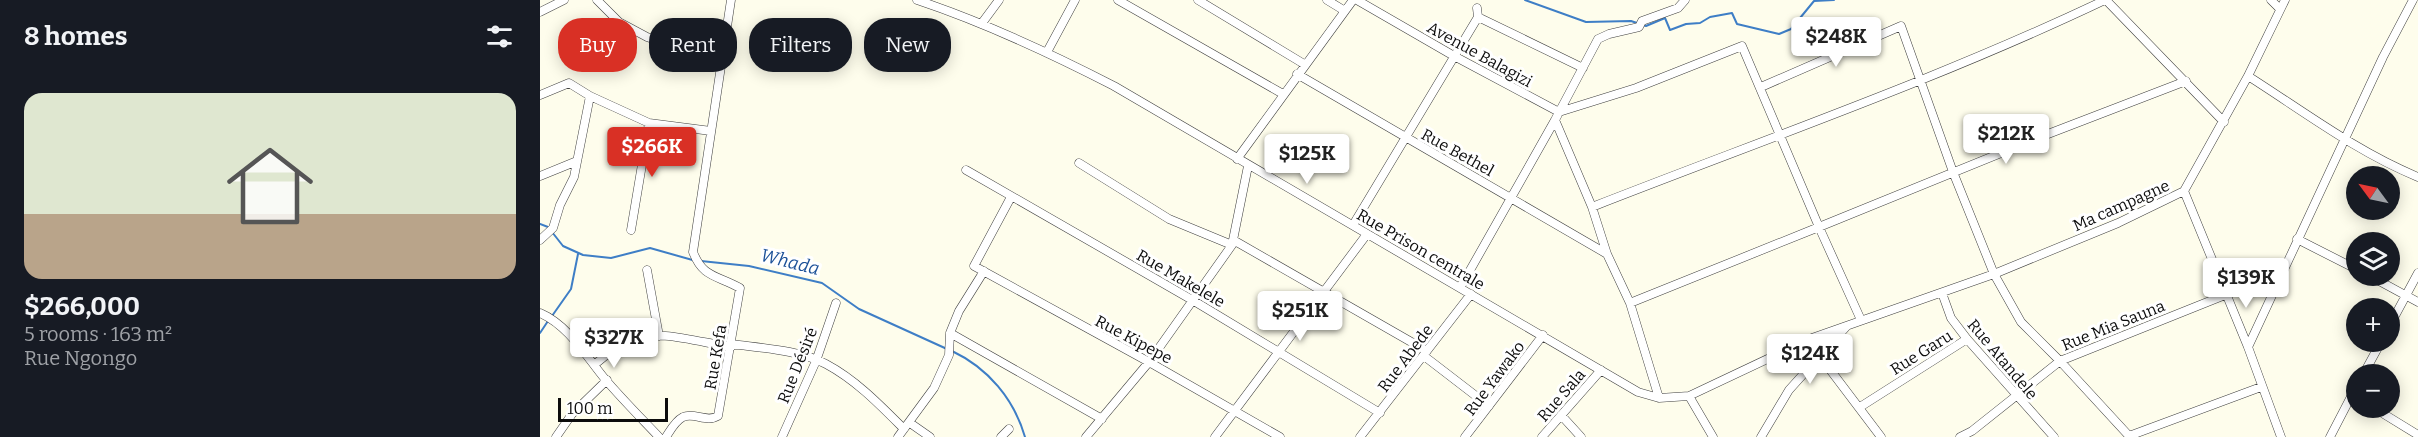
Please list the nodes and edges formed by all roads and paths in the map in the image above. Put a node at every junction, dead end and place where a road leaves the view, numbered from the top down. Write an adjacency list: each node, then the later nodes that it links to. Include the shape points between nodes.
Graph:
1 (564, 0): 18 (street)
2 (597, 0): 21 (street, via 619,22)
3 (731, 0): 19 (street)
4 (917, 0): 20 (street, Rue Prison centrale)
5 (999, 0): 20 (street)
6 (1075, 0): 22 (street)
7 (1118, 0): 32 (street)
8 (1198, 0): 24 (street)
9 (1327, 0): 17 (street)
10 (1355, 0): 17 (street); 23 (street, Avenue Balagizi)
11 (1684, 0): 25 (street, via 1678,8 1598,39)
12 (2105, 0): 29 (street); 30 (street)
13 (2271, 0): 16 (street)
14 (2285, 0): 16 (street, Ma campagne)
15 (2413, 0): 41 (street)
16 (2280, 9): 28 (street, Ma campagne)
17 (1345, 11): 24 (street)
18 (540, 12)
19 (728, 18)
20 (982, 23): 22 (street, Rue Prison centrale)
21 (649, 38)
22 (1047, 51): 43 (street, Rue Prison centrale)
23 (1454, 56): 25 (street, via 1477,13); 35 (street, Avenue Balagizi); 42 (street)
24 (1304, 64): 27 (street)
25 (1583, 68): 35 (street)
26 (719, 72): 39 (street)
27 (1297, 74): 32 (street); 42 (street, Rue Bethel)
28 (2248, 76): 37 (street, Ma campagne); 41 (street)
29 (1919, 80): 31 (street, via 1901,26); 40 (street); 48 (street)
30 (2186, 81): 37 (street); 48 (street)
31 (1761, 87): 35 (street, via 1742,46 1636,88); 40 (street)
32 (1283, 94): 43 (street)
33 (540, 95): 34 (street, via 569,83)
34 (590, 96): 38 (street); 44 (street)
35 (1559, 112): 36 (street)
36 (1555, 120): 53 (street); 54 (street)
37 (2224, 122): 51 (street, Ma campagne)
38 (649, 123): 39 (street); 57 (street)
39 (711, 131): 87 (street, Rue Kefa, via 693,252 704,272 740,288)
40 (1781, 134): 54 (street); 56 (street)
41 (2345, 138): 50 (street, via 2388,165); 59 (street)
42 (1406, 139): 53 (street, Rue Bethel); 55 (street)
43 (1237, 159): 46 (street, Rue Prison centrale)
44 (577, 161): 49 (street); 60 (street, via 574,177 550,230)
45 (1079, 163): 61 (street, via 1170,219)
46 (1248, 166): 55 (street, Rue Prison centrale); 61 (street)
47 (966, 170): 52 (street, Rue Makelele)
48 (1953, 172): 56 (street); 67 (street)
49 (540, 176)
50 (2418, 177)
51 (2184, 191): 67 (street, Ma campagne); 73 (street)
52 (1011, 197): 65 (street, Rue Kipepe, via 974,266); 75 (street, Rue Makelele)
53 (1512, 198): 62 (street, Rue Bethel); 69 (street)
54 (1592, 207): 62 (street)
55 (1353, 225): 58 (street, Rue Prison centrale)
56 (1819, 227): 78 (street); 81 (street)
57 (631, 230)
58 (1367, 234): 69 (street, Rue Prison centrale); 70 (street)
59 (2297, 239): 63 (street); 88 (street)
60 (540, 240)
61 (1234, 243): 70 (street); 75 (street)
62 (1607, 254): 78 (street)
63 (2346, 264)
64 (646, 270): 85 (street)
65 (984, 271): 83 (street); 94 (street, Rue Kipepe)
66 (2418, 273): 74 (street)
67 (1994, 274): 71 (street, Ma campagne); 93 (street, via 2021,322)
68 (2389, 286): 74 (street)
69 (1460, 288): 72 (street, Rue Prison centrale)
70 (1324, 291): 89 (street); 90 (street)
71 (1942, 292): 81 (street, Ma campagne); 86 (street, Rue Atandele, via 1951,318)
72 (1471, 294): 84 (street, Rue Prison centrale); 90 (street, Rue Abede)
73 (2225, 295): 88 (street); 93 (street, Rue Mia Sauna)
74 (2406, 295): 76 (street); 79 (street)
75 (1194, 301): 89 (street, Rue Makelele); 94 (street)
76 (2418, 302)
77 (836, 303): 92 (street, Rue Désiré)
78 (1630, 303): 101 (street)
79 (2400, 306)
80 (545, 316): 95 (street, via 579,344)
81 (1861, 320): 82 (street, Ma campagne)
82 (1847, 327): 91 (street); 99 (street, via 1812,338)
83 (950, 333): 109 (street); 110 (street, via 950,352 934,388)
84 (1543, 335): 96 (street, Rue Prison centrale); 102 (street, Rue Yawako)
85 (659, 336): 87 (street); 95 (street, via 626,339)
86 (1967, 339): 100 (street, Rue Atandele); 103 (street, Rue Garu)
87 (731, 346): 92 (street, via 783,351); 115 (street, Rue Kefa, via 718,416 680,418)
88 (2248, 347): 98 (street)
89 (1278, 351): 105 (street); 106 (street, Rue Makelele)
90 (1425, 354): 102 (street); 106 (street, Rue Abede)
91 (1819, 356): 103 (street); 128 (street, via 1789,390)
92 (816, 361): 110 (street, via 870,394); 116 (street, Rue Désiré)
93 (2060, 361): 100 (street, Rue Mia Sauna); 132 (street)
94 (1149, 362): 105 (street, Rue Kipepe); 109 (street)
95 (594, 365): 97 (street)
96 (1600, 370): 101 (street, Rue Prison centrale, via 1638,392); 107 (street, Rue Sala)
97 (607, 380): 113 (street, via 572,414); 114 (street)
98 (2261, 387): 132 (street); 133 (street)
99 (1689, 396): 101 (street, Rue Prison centrale); 127 (street)
100 (2015, 396): 130 (street, Rue Mia Sauna); 131 (street, Rue Atandele)
101 (1659, 398)
102 (1489, 406): 124 (street, Rue Yawako)
103 (1860, 407): 129 (street)
104 (2346, 409): 134 (street)
105 (1234, 413): 121 (street); 122 (street, Rue Kipepe)
106 (1380, 413): 123 (street, Rue Abede)
107 (1562, 415): 125 (street, Rue Sala); 126 (street)
108 (2390, 418): 112 (street)
109 (1102, 419): 120 (street)
110 (907, 426): 117 (street); 118 (street)
111 (1009, 429): 119 (street)
112 (2418, 435)
113 (556, 437)
114 (659, 437)
115 (666, 437)
116 (782, 437)
117 (898, 437)
118 (930, 437)
119 (1001, 437)
120 (1086, 437)
121 (1215, 437)
122 (1280, 437)
123 (1360, 437)
124 (1465, 437)
125 (1542, 437)
126 (1581, 437)
127 (1713, 437)
128 (1761, 437)
129 (1881, 437)
130 (1960, 437)
131 (2054, 437)
132 (2129, 437)
133 (2281, 437)
134 (2330, 437)

